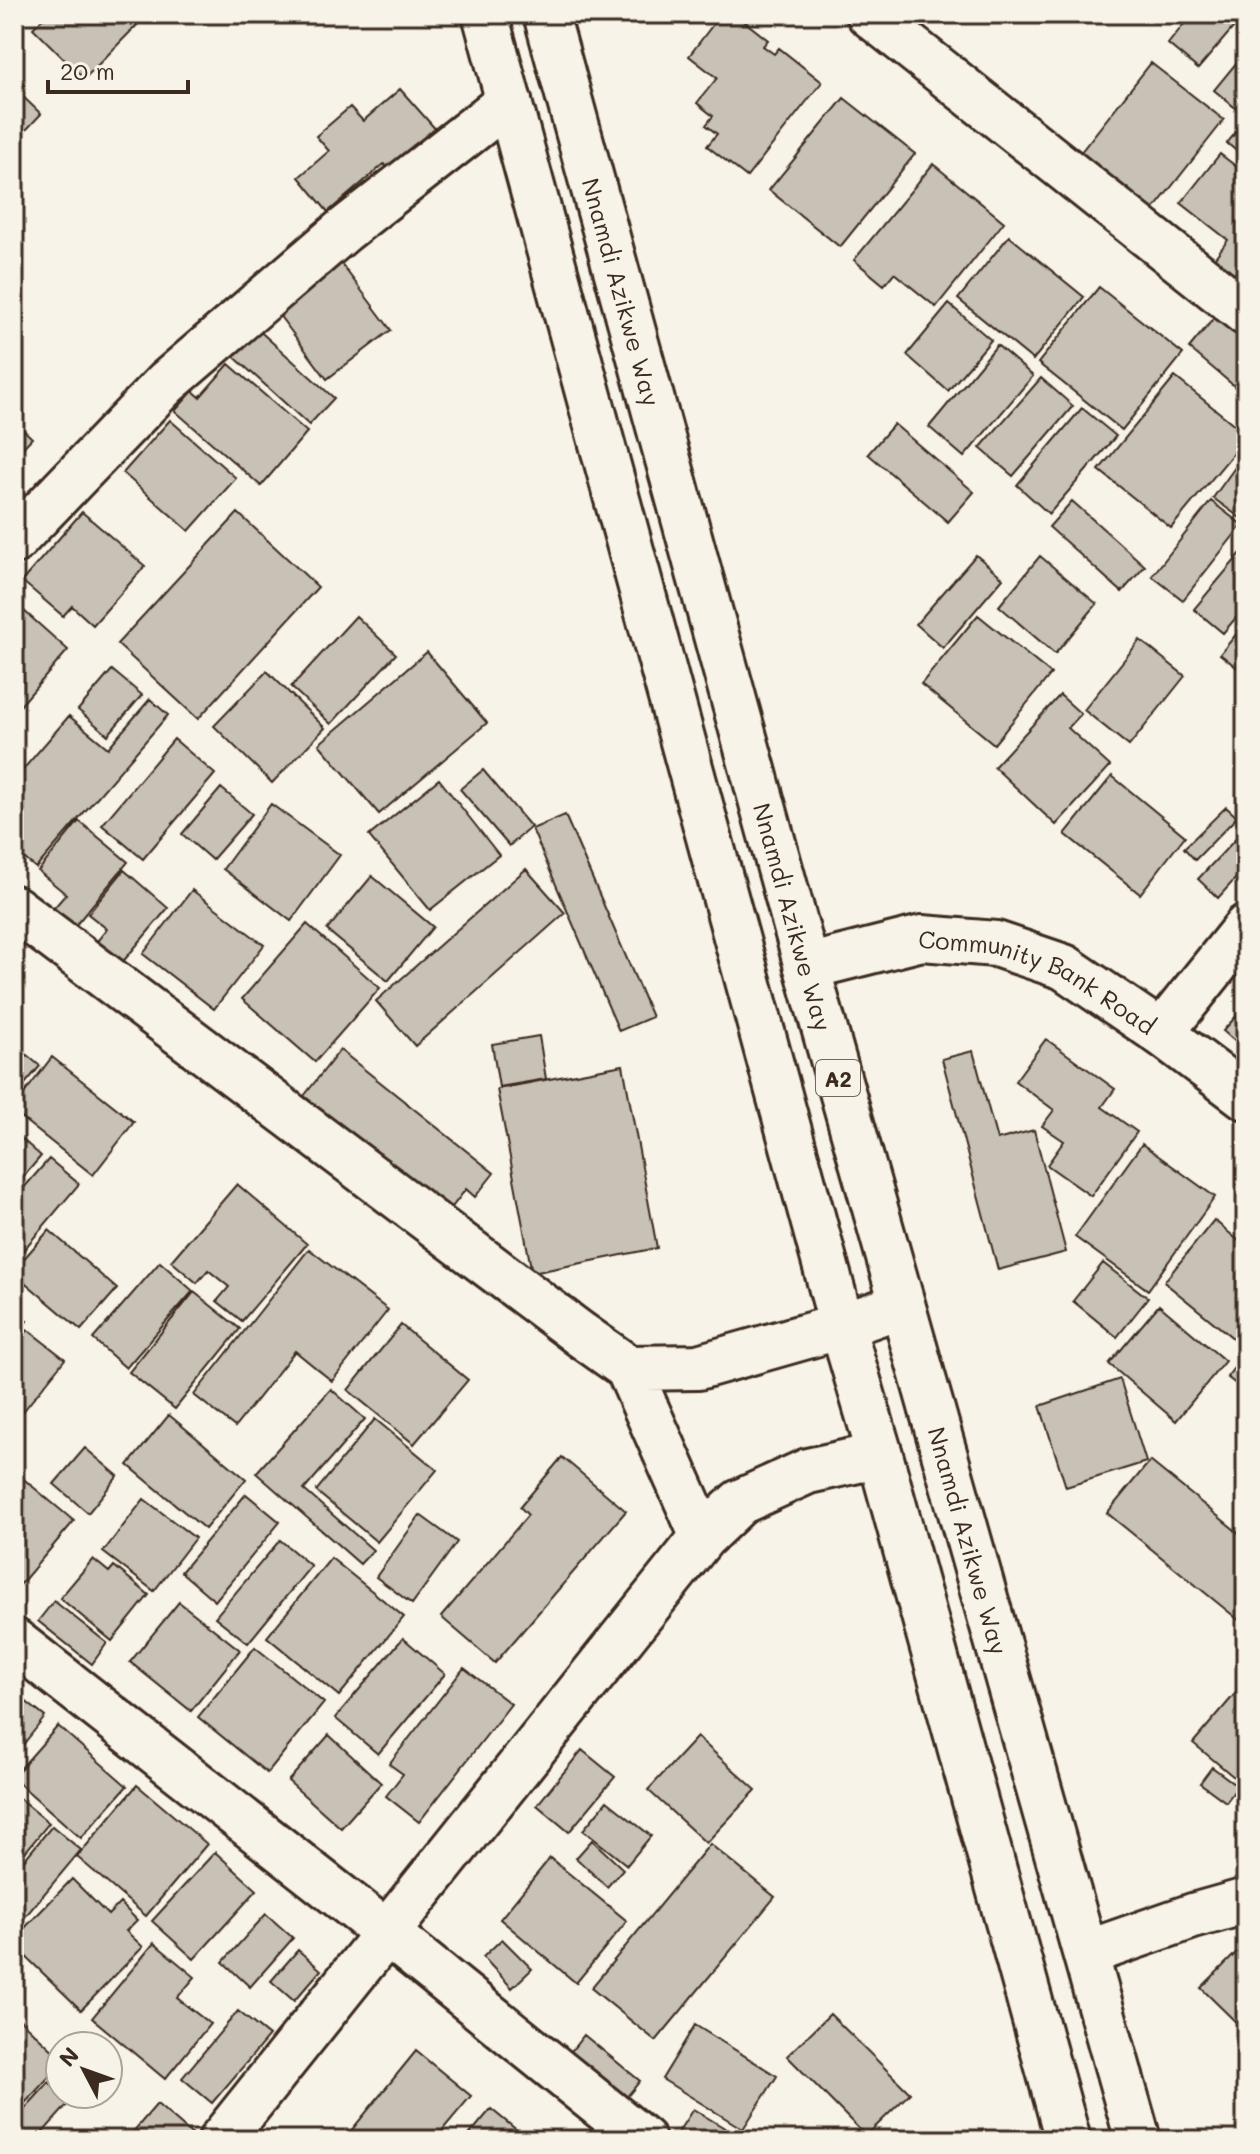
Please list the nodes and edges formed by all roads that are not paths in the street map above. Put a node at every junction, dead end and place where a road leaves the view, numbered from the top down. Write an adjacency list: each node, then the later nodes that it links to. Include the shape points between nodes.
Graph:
1 (485, 14): 4 (main road, A2)
2 (546, 14): 9 (main road, Nnamdi Azikwe Way / A2)
3 (869, 14): 5 (main road)
4 (509, 101): 6 (main road, via 343,231 166,383); 13 (main road, A2)
5 (1246, 313)
6 (14, 541)
7 (14, 908): 14 (main road)
8 (1246, 927): 10 (main road)
9 (807, 967): 10 (main road, Community Bank Road, via 922,938 996,944 1064,967); 12 (main road, Nnamdi Azikwe Way / A2)
10 (1161, 1033): 11 (main road, Community Bank Road)
11 (1246, 1097)
12 (902, 1305): 13 (main road); 20 (main road, Nnamdi Azikwe Way / A2)
13 (842, 1326): 14 (main road, via 698,1367); 15 (main road, A2)
14 (628, 1368): 16 (main road)
15 (880, 1455): 16 (main road, via 808,1471 740,1502); 23 (main road, A2)
16 (703, 1537): 19 (main road)
17 (14, 1641): 19 (main road)
18 (1246, 1901): 20 (main road)
19 (387, 1933): 21 (main road); 22 (main road)
20 (1087, 1953): 24 (main road, Nnamdi Azikwe Way / A2)
21 (221, 2140)
22 (643, 2140)
23 (1068, 2140)
24 (1138, 2140)

